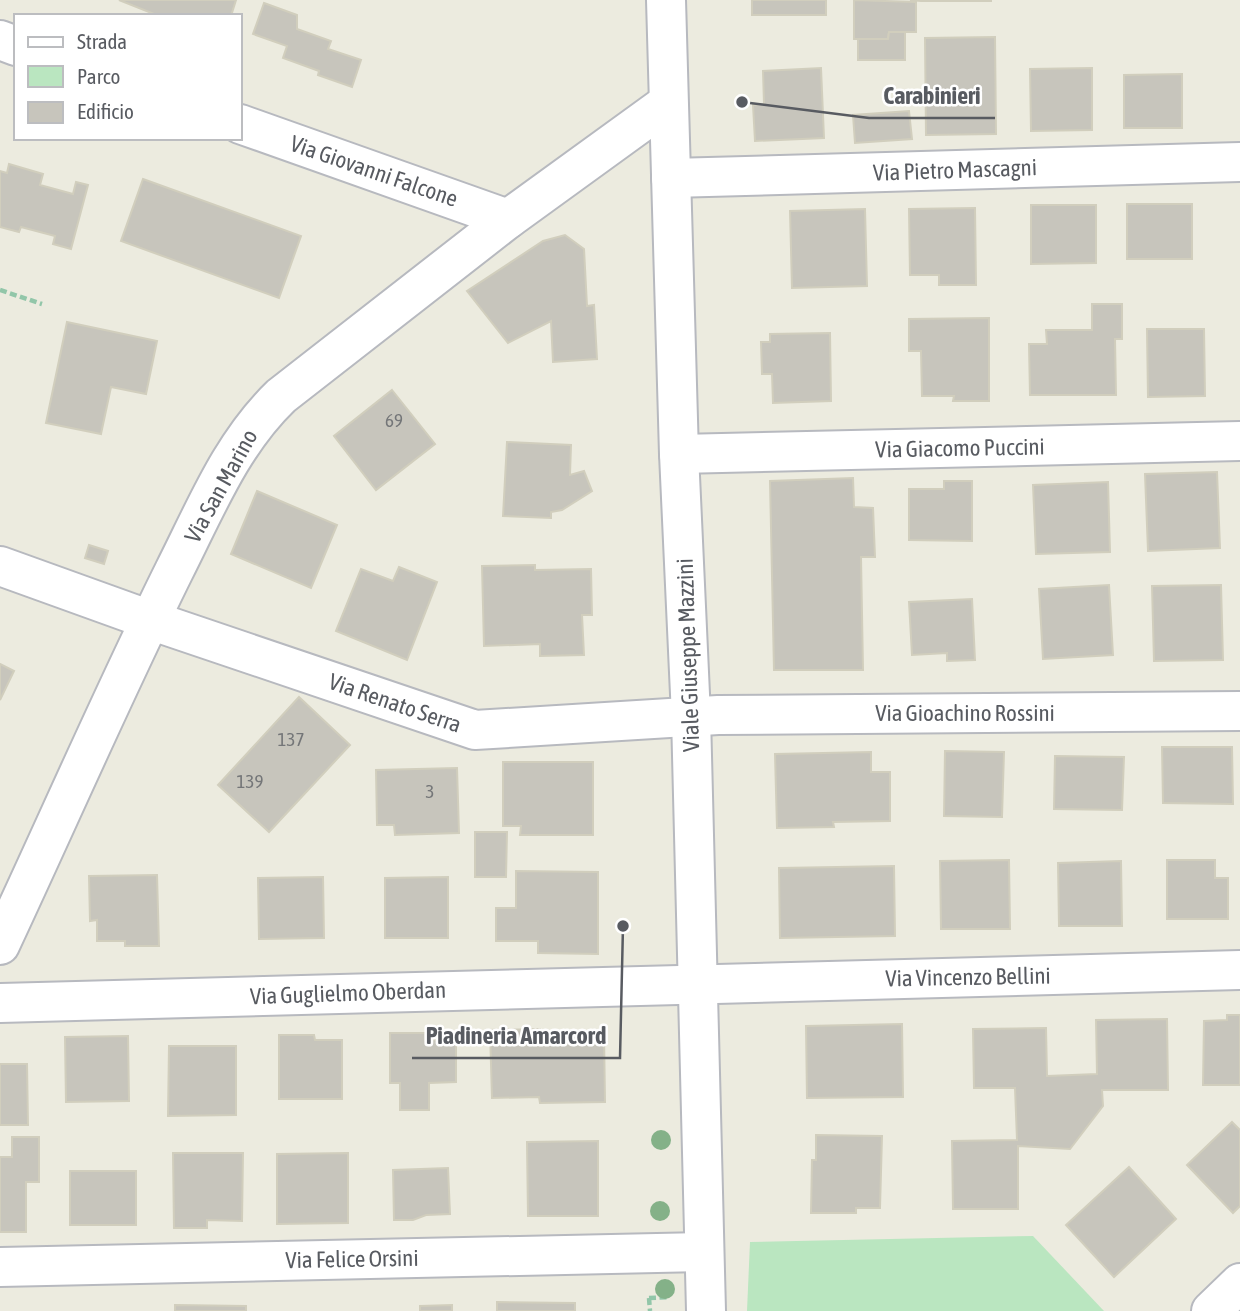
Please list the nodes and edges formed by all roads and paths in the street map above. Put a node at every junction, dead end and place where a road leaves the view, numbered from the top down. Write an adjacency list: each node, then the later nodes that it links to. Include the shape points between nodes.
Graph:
1 (666, 0): 2 (street, Viale Giuseppe Mazzini)
2 (668, 103): 5 (street, Viale Giuseppe Mazzini); 6 (street, Via San Marino)
3 (242, 125): 6 (street, Via Giovanni Falcone)
4 (1240, 162): 5 (street, Via Pietro Mascagni)
5 (671, 178): 10 (street, Viale Giuseppe Mazzini)
6 (508, 219): 12 (street, Via San Marino, via 261,415 217,486)
7 (0, 290): 8 (path)
8 (42, 304)
9 (1240, 441): 10 (street, Via Giacomo Puccini)
10 (679, 454): 14 (street, Viale Giuseppe Mazzini)
11 (0, 566): 12 (street, Via Renato Serra)
12 (150, 620): 14 (street, Via Renato Serra, via 475,730); 15 (street, Via San Marino)
13 (1240, 711): 14 (street, Via Gioachino Rossini)
14 (691, 716): 17 (street, Viale Giuseppe Mazzini)
15 (0, 946)
16 (1240, 970): 17 (street, Via Vincenzo Bellini)
17 (696, 984): 18 (street, Via Guglielmo Oberdan); 19 (street, Viale Giuseppe Mazzini)
18 (0, 1003)
19 (704, 1252): 20 (street, Via Felice Orsini); 23 (street, Viale Giuseppe Mazzini)
20 (0, 1267)
21 (649, 1289): 22 (path)
22 (649, 1298): 23 (path); 24 (path)
23 (692, 1303)
24 (650, 1311)

